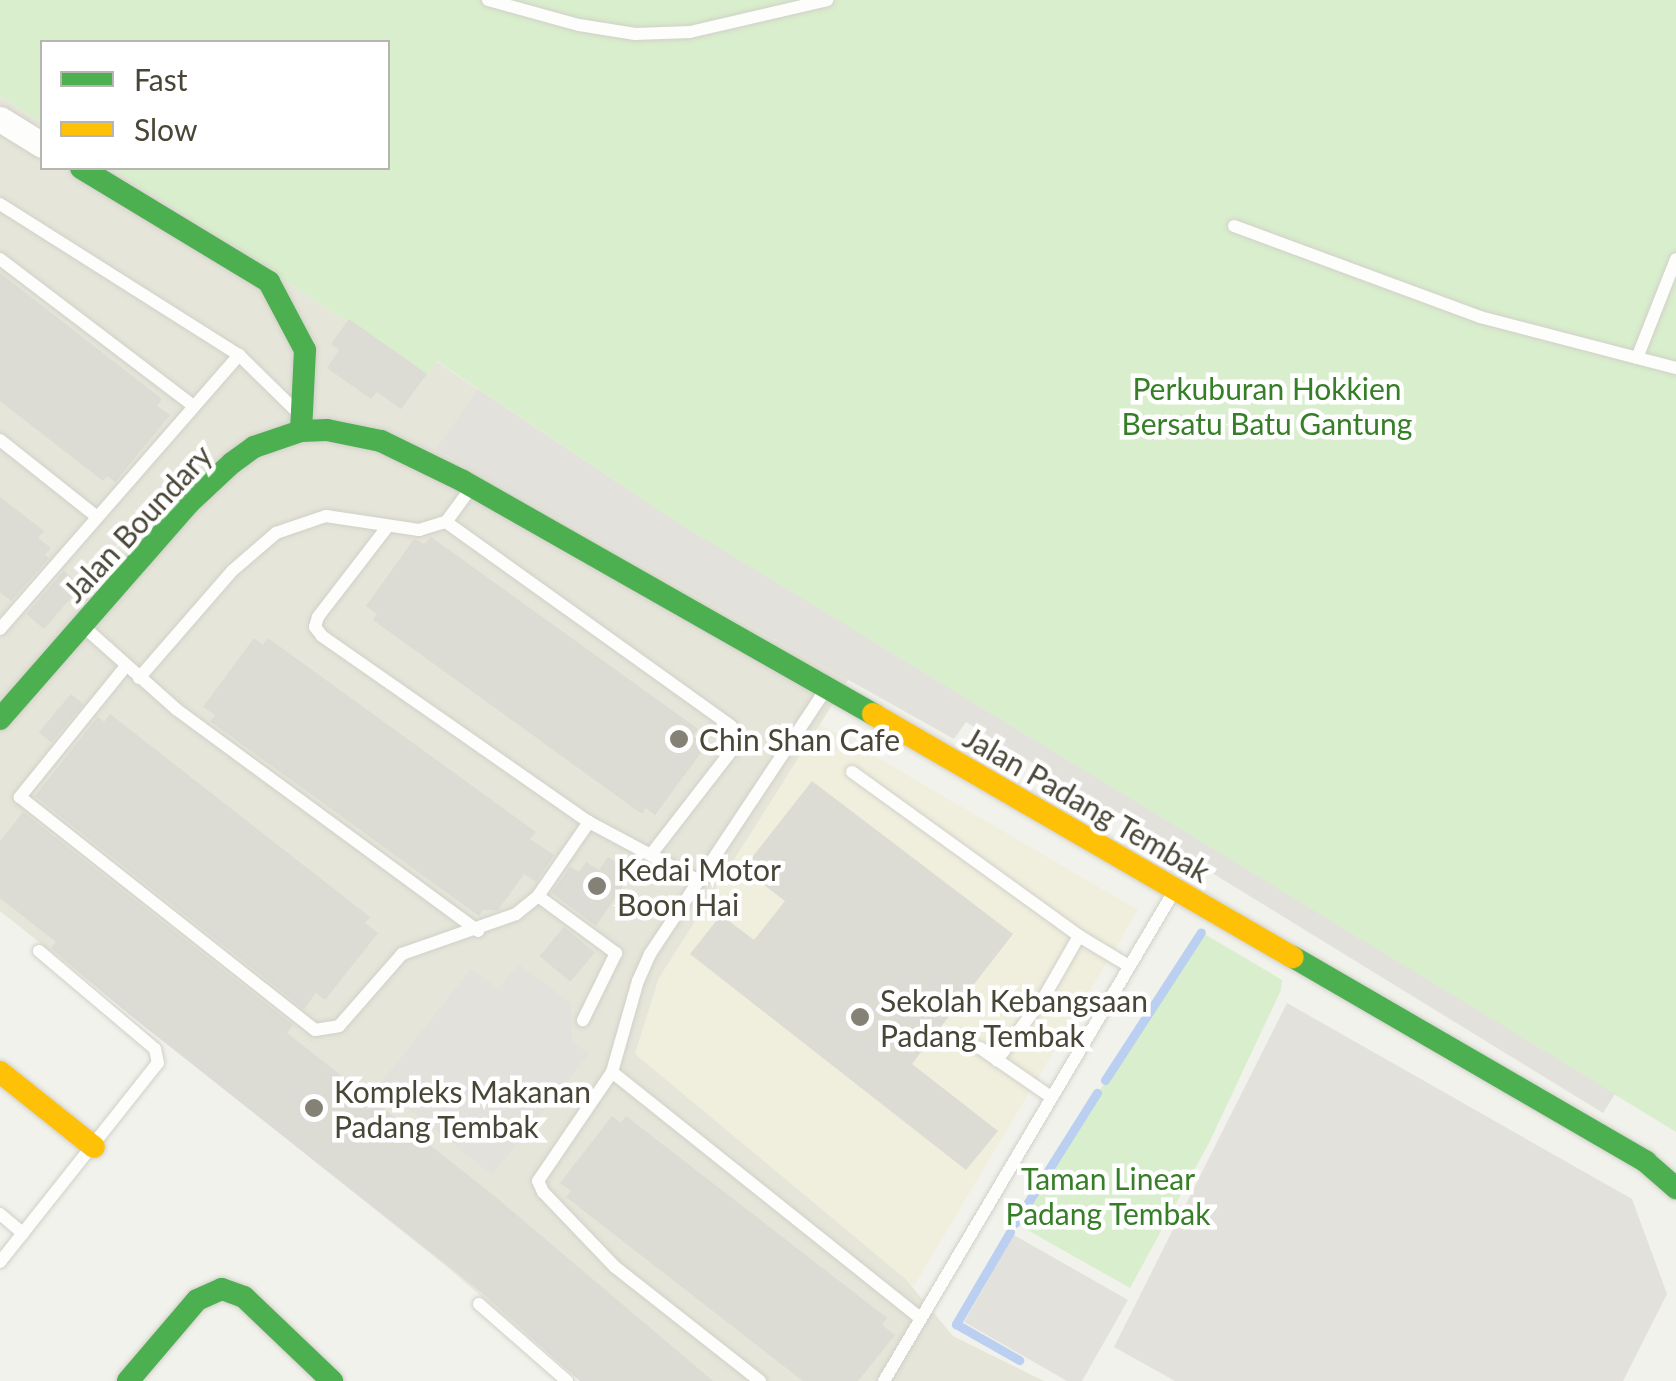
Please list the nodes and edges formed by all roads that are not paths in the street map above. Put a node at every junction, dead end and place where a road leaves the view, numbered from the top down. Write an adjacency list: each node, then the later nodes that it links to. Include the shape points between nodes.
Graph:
1 (488, 0): 3 (lane)
2 (827, 0): 3 (lane, via 690,32 635,34 580,26)
3 (502, 2)
4 (0, 120): 5 (street)
5 (40, 143)
6 (84, 170): 15 (street, via 269,282 305,350)
7 (0, 204): 11 (lane)
8 (1234, 226): 12 (lane, via 1480,317)
9 (0, 259): 14 (lane)
10 (1676, 260): 12 (lane)
11 (239, 355): 14 (lane); 15 (lane)
12 (1637, 358): 13 (lane)
13 (1676, 368)
14 (194, 406): 18 (lane)
15 (301, 424): 17 (street, Jalan Boundary, via 381,441); 21 (street, Jalan Boundary, via 232,463)
16 (0, 440): 18 (lane)
17 (468, 483): 19 (lane); 25 (street, Jalan Padang Tembak)
18 (97, 517): 22 (lane)
19 (446, 522): 20 (lane, via 419,530); 29 (lane, via 731,726 732,750)
20 (388, 526): 24 (lane, via 326,516 276,533 232,571); 28 (lane, via 318,617 318,631)
21 (82, 625): 23 (lane); 26 (street, Jalan Boundary)
22 (0, 629)
23 (126, 666): 24 (lane); 33 (lane, via 20,797 308,1026 339,1026 402,954)
24 (139, 678): 33 (lane)
25 (826, 690): 30 (lane); 31 (street, Jalan Padang Tembak)
26 (0, 719)
27 (852, 772): 34 (lane)
28 (589, 822): 29 (lane); 32 (lane)
29 (652, 853): 30 (lane)
30 (699, 882): 41 (lane, via 643,967)
31 (1175, 890): 36 (lane); 44 (street, Jalan Padang Tembak, via 1646,1162)
32 (538, 896): 33 (lane); 37 (lane, via 616,953)
33 (478, 931)
34 (1079, 936): 36 (lane); 39 (lane)
35 (39, 952): 43 (lane, via 158,1057)
36 (1129, 966): 42 (lane)
37 (583, 1020)
38 (980, 1048): 39 (lane)
39 (997, 1060): 42 (lane)
40 (0, 1072): 43 (street)
41 (612, 1072): 49 (lane); 53 (lane, via 539,1185 615,1267)
42 (1050, 1097): 49 (lane)
43 (94, 1147): 46 (lane)
44 (1676, 1188)
45 (0, 1214): 46 (lane)
46 (24, 1233): 47 (lane)
47 (0, 1262)
48 (479, 1304): 52 (lane)
49 (920, 1318): 54 (lane)
50 (128, 1381): 51 (street, via 196,1300 222,1290 244,1297)
51 (332, 1381)
52 (567, 1381)
53 (760, 1381)
54 (884, 1381)

